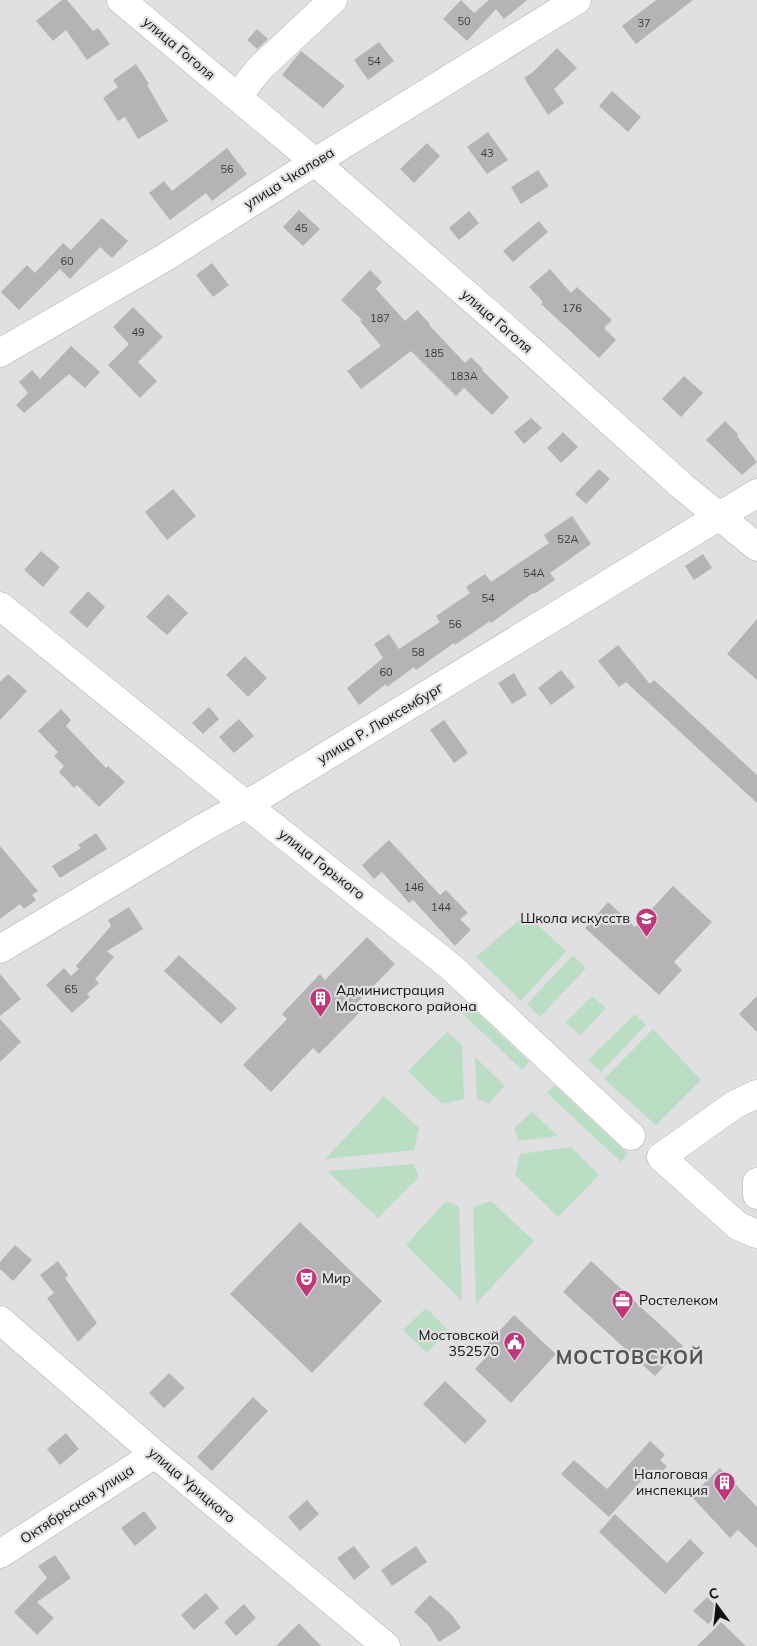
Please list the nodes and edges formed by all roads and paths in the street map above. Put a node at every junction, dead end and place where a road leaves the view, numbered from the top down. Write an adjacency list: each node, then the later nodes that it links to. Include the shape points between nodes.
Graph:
1 (121, 0): 4 (street, улица Гоголя)
2 (333, 0): 4 (street, via 260,68)
3 (577, 0): 5 (street, улица Чкалова)
4 (237, 97): 5 (street, улица Гоголя)
5 (315, 162): 6 (street, улица Чкалова, via 164,258); 8 (street, улица Гоголя)
6 (0, 353)
7 (757, 493): 8 (street, улица Р. Люксембург)
8 (720, 516): 9 (street, улица Гоголя); 11 (street, улица Р. Люксембург)
9 (757, 547)
10 (0, 606): 11 (street, улица Горького)
11 (245, 804): 12 (street, улица Р. Люксембург); 14 (street, улица Горького, via 451,967)
12 (0, 950)
13 (757, 1094): 17 (street, via 734,1105 661,1158 738,1226)
14 (631, 1136)
15 (757, 1182): 16 (street)
16 (757, 1195)
17 (757, 1234)
18 (0, 1320): 19 (street, улица Урицкого)
19 (154, 1454): 20 (street, Октябрьская улица); 21 (street, улица Урицкого)
20 (0, 1554)
21 (386, 1646)

